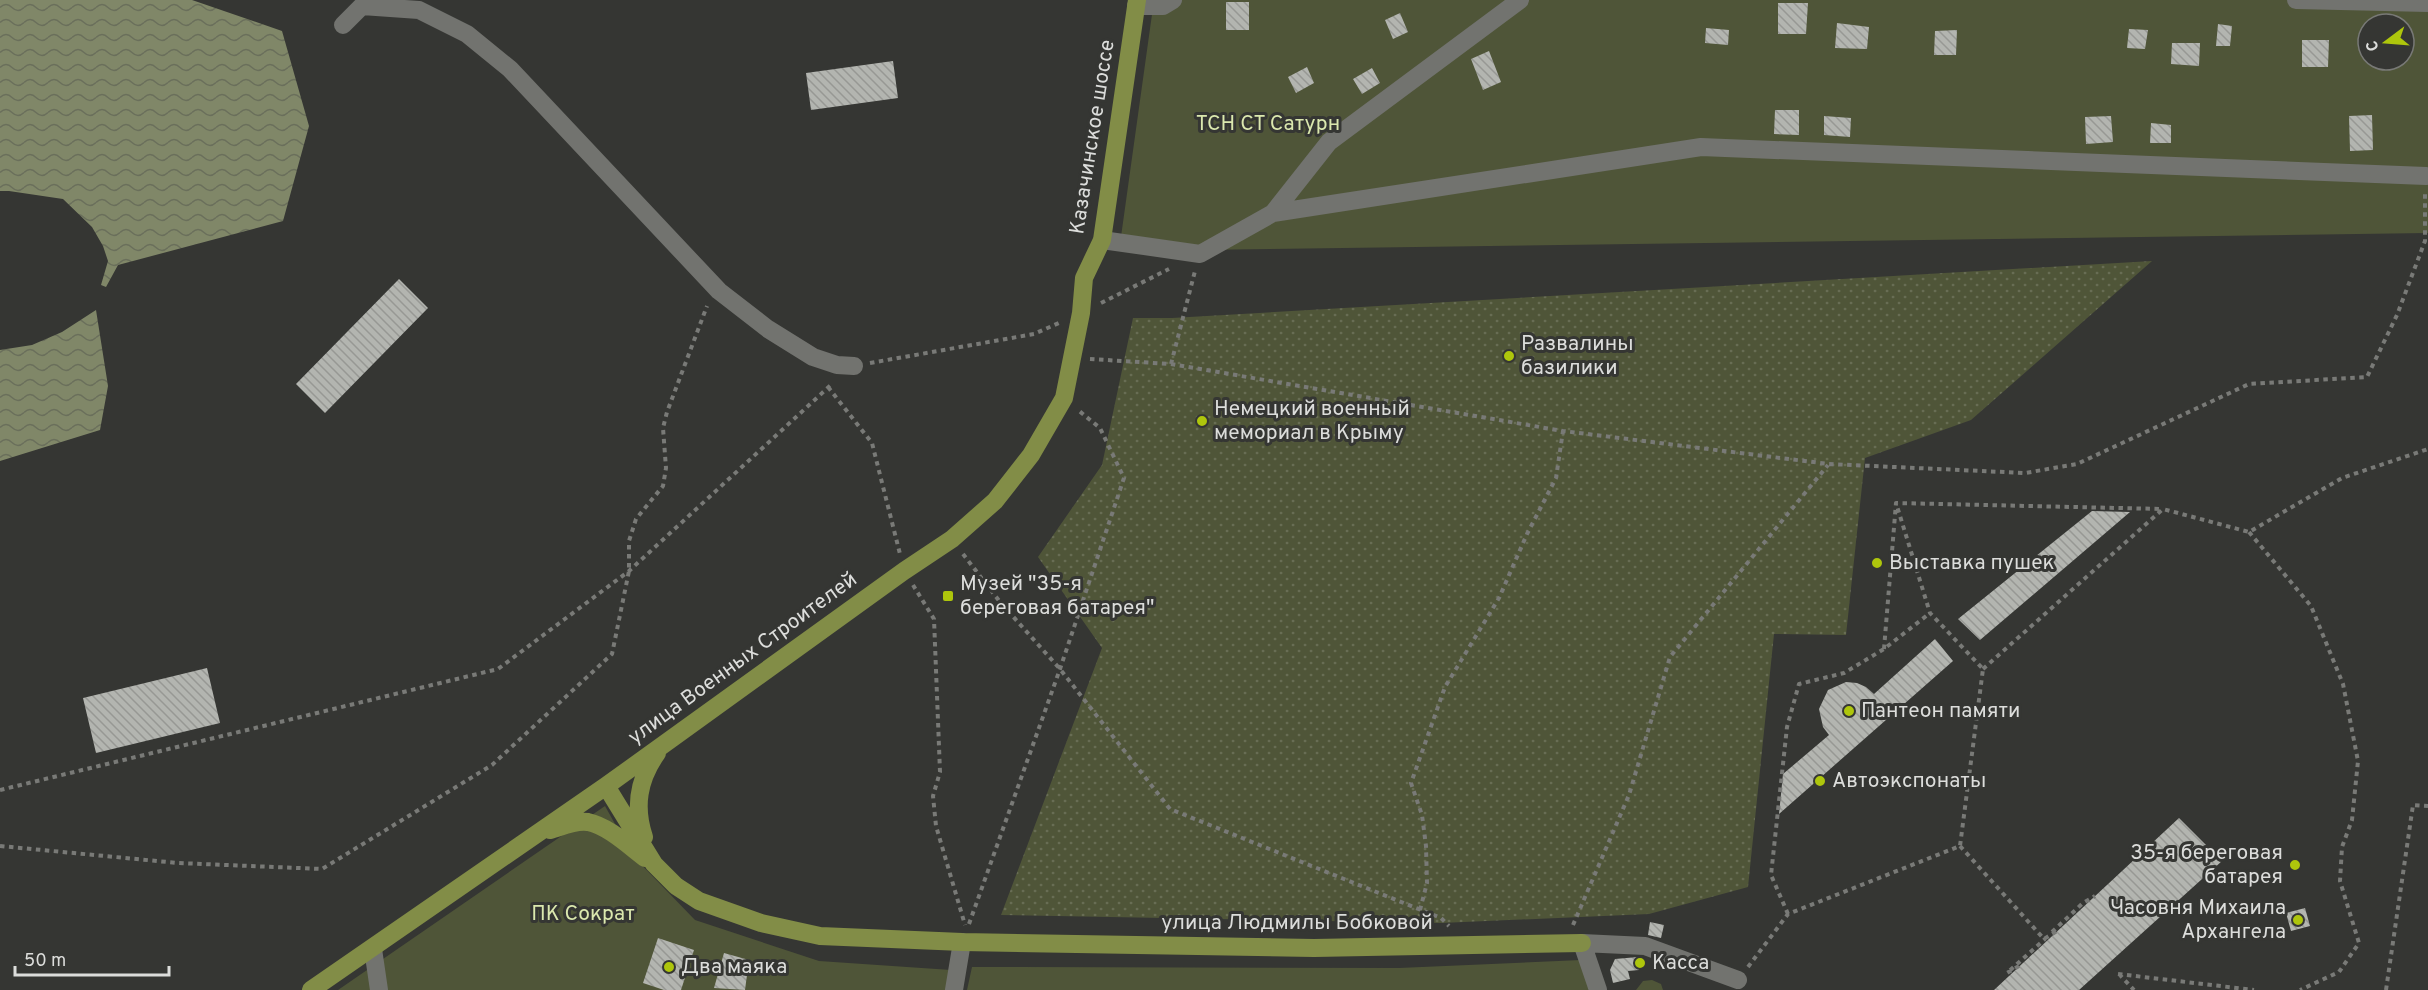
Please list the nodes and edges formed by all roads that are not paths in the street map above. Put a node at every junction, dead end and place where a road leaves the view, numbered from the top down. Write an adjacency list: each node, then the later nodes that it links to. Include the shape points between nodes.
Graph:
1 (1173, 0): 4 (street, via 1163,6)
2 (1520, 0): 8 (street, via 1329,142)
3 (2296, 0): 5 (street)
4 (1137, 3): 9 (main road, Казачинское шоссе)
5 (2428, 3)
6 (343, 24): 11 (street, via 362,6 419,10 467,34 510,69 744,312 813,357)
7 (2426, 176): 8 (street, via 1701,147)
8 (1273, 213): 9 (street, via 1200,254)
9 (1102, 240): 10 (main road, Казачинское шоссе)
10 (1084, 278): 12 (main road, улица Военных Строителей, via 1064,398 1031,455 995,501 952,539)
11 (854, 366)
12 (664, 744): 13 (main road, улица Военных Строителей); 15 (main road, via 641,780 637,803)
13 (606, 786): 14 (main road, улица Военных Строителей); 15 (main road, улица Людмилы Бобковой)
14 (534, 836): 15 (main road, via 587,822); 18 (main road, улица Военных Строителей)
15 (654, 864): 16 (main road, улица Людмилы Бобковой, via 676,886 699,901 761,923 820,936)
16 (962, 942): 17 (main road, улица Людмилы Бобковой, via 1314,948); 22 (street)
17 (1582, 943): 19 (street, via 1645,946); 23 (street)
18 (373, 949): 20 (main road, улица Военных Строителей); 21 (street)
19 (1738, 980)
20 (311, 990)
21 (380, 990)
22 (954, 990)
23 (1598, 990)

